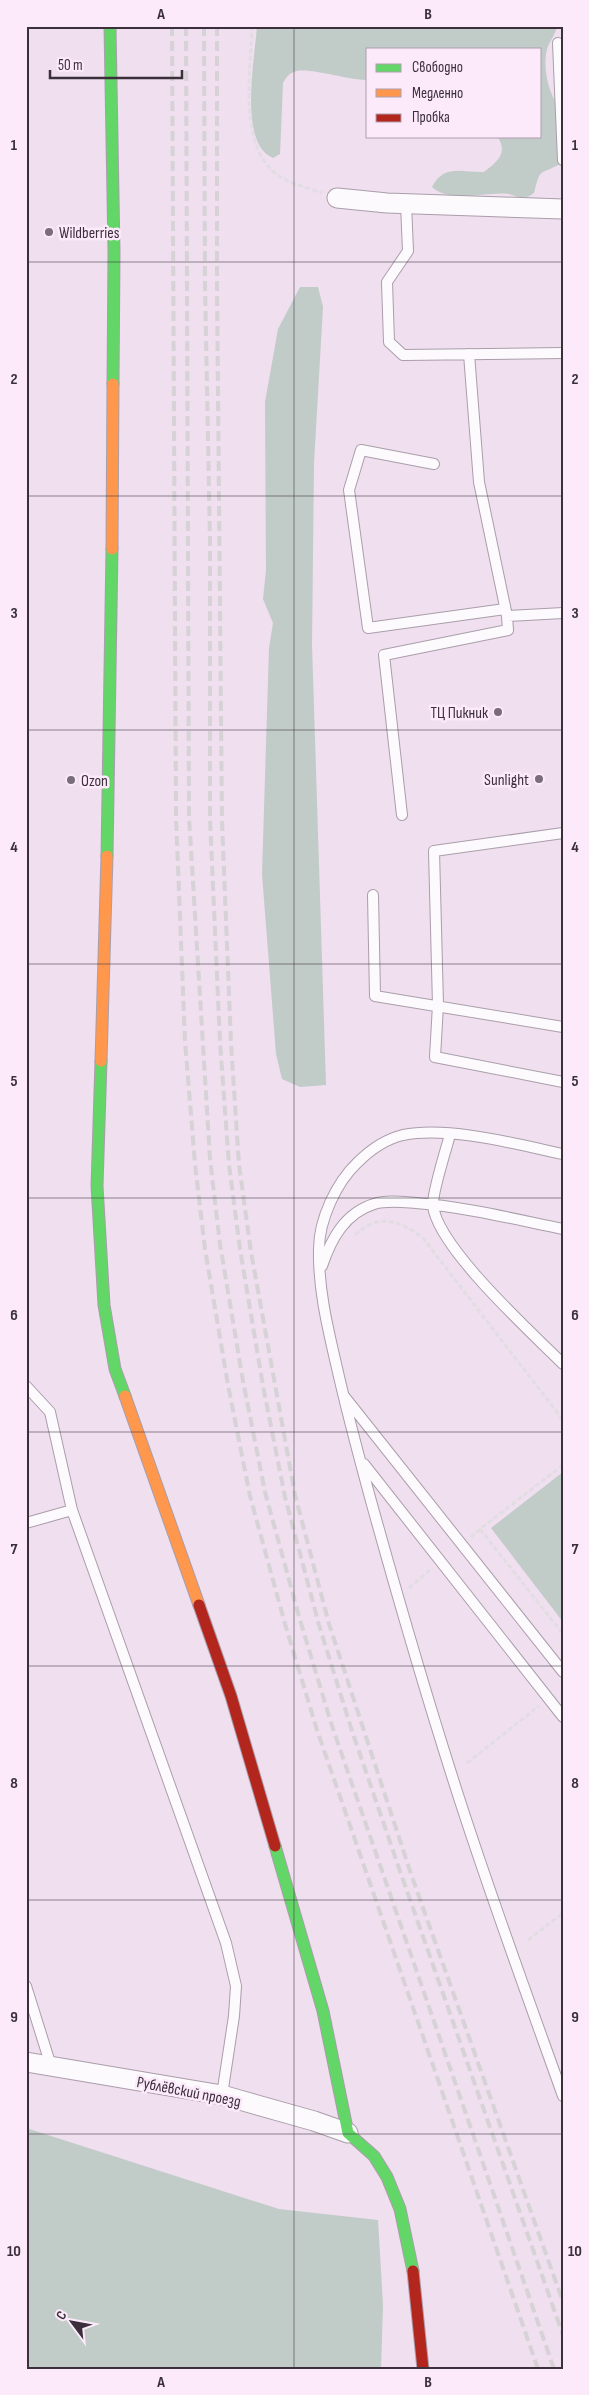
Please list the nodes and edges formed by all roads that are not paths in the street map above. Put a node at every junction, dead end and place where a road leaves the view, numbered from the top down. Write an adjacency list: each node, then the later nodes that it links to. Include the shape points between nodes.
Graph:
1 (110, 26): 37 (street, via 114,252 110,751 97,1186 104,1305 115,1369 231,1696 323,2010)
2 (558, 43): 3 (lane)
3 (563, 160)
4 (337, 198): 5 (street)
5 (406, 204): 6 (street); 8 (lane, via 408,251 387,282 389,342 403,355)
6 (563, 209)
7 (563, 352): 8 (lane)
8 (469, 354): 10 (lane, via 479,482)
9 (434, 464): 10 (lane, via 361,450 349,490 368,628)
10 (506, 612): 11 (lane); 12 (lane, via 508,630 384,654)
11 (563, 613)
12 (402, 815)
13 (563, 833): 15 (lane, via 434,851)
14 (373, 895): 15 (lane, via 375,996)
15 (438, 1005): 16 (lane); 17 (lane, via 434,1057)
16 (563, 1028)
17 (563, 1082)
18 (450, 1135): 19 (lane, via 490,1139); 21 (lane); 23 (lane, via 427,1132 400,1136 380,1144 355,1164 326,1214 319,1245)
19 (559, 1153): 20 (lane)
20 (563, 1163)
21 (432, 1204): 22 (lane); 23 (lane, via 386,1202 373,1204 356,1213 334,1237); 24 (lane, via 442,1232 480,1280)
22 (563, 1229)
23 (320, 1271): 26 (lane, via 327,1326)
24 (563, 1364)
25 (26, 1386): 28 (lane, via 50,1412)
26 (343, 1394): 27 (lane); 30 (lane)
27 (360, 1460): 31 (lane); 36 (lane, via 460,1801)
28 (72, 1510): 29 (lane); 35 (lane, via 226,1943 236,1986)
29 (26, 1523)
30 (563, 1672)
31 (563, 1717)
32 (26, 1986): 34 (lane)
33 (26, 2062): 34 (street, Рублёвский проезд)
34 (51, 2066): 35 (street, Рублёвский проезд)
35 (222, 2095): 37 (street, Рублёвский проезд)
36 (563, 2096)
37 (348, 2133): 38 (street, via 374,2156 400,2209 412,2260)
38 (423, 2369)

